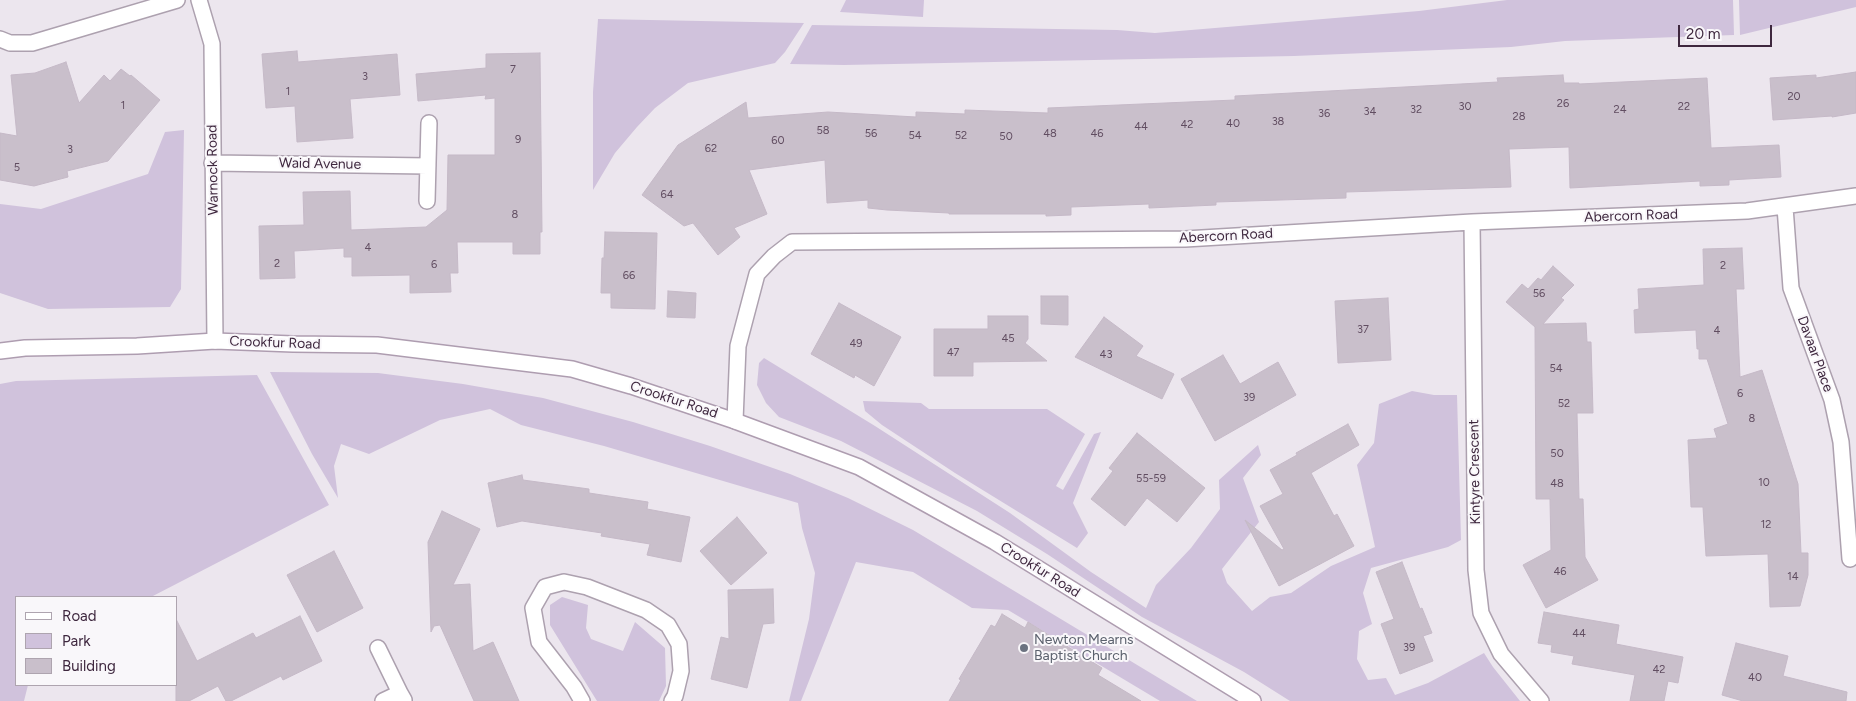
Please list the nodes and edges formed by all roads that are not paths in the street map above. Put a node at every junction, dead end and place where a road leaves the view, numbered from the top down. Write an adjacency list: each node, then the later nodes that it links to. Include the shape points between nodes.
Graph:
1 (177, 0): 3 (street, via 32,43 10,43)
2 (199, 0): 5 (street, Warnock Road, via 212,44)
3 (0, 39)
4 (429, 124): 6 (street)
5 (212, 163): 6 (street, Waid Avenue); 12 (street, Warnock Road)
6 (428, 166): 8 (street)
7 (1856, 196): 9 (street, Abercorn Road)
8 (427, 201)
9 (1784, 207): 10 (street, Abercorn Road); 16 (street, Davaar Place, via 1791,288 1832,400)
10 (1472, 222): 15 (street, Abercorn Road, via 1185,239 792,242 757,274 738,346); 24 (street, Kintyre Crescent, via 1476,570 1480,613 1501,654)
11 (0, 340): 13 (street, Crookfur Road)
12 (215, 341): 13 (street, Crookfur Road); 15 (street, Crookfur Road, via 376,345 572,369)
13 (25, 348): 14 (street, Crookfur Road)
14 (0, 351)
15 (735, 421): 23 (street, Crookfur Road, via 859,467 995,542)
16 (1851, 501): 17 (street, Davaar Place)
17 (1850, 559)
18 (378, 648): 19 (street)
19 (403, 697): 20 (street)
20 (383, 701)
21 (582, 701): 22 (street, via 539,642 533,608 545,588 564,582 587,587 646,610 668,626 679,644 681,671)
22 (672, 701)
23 (1253, 701)
24 (1541, 701)

